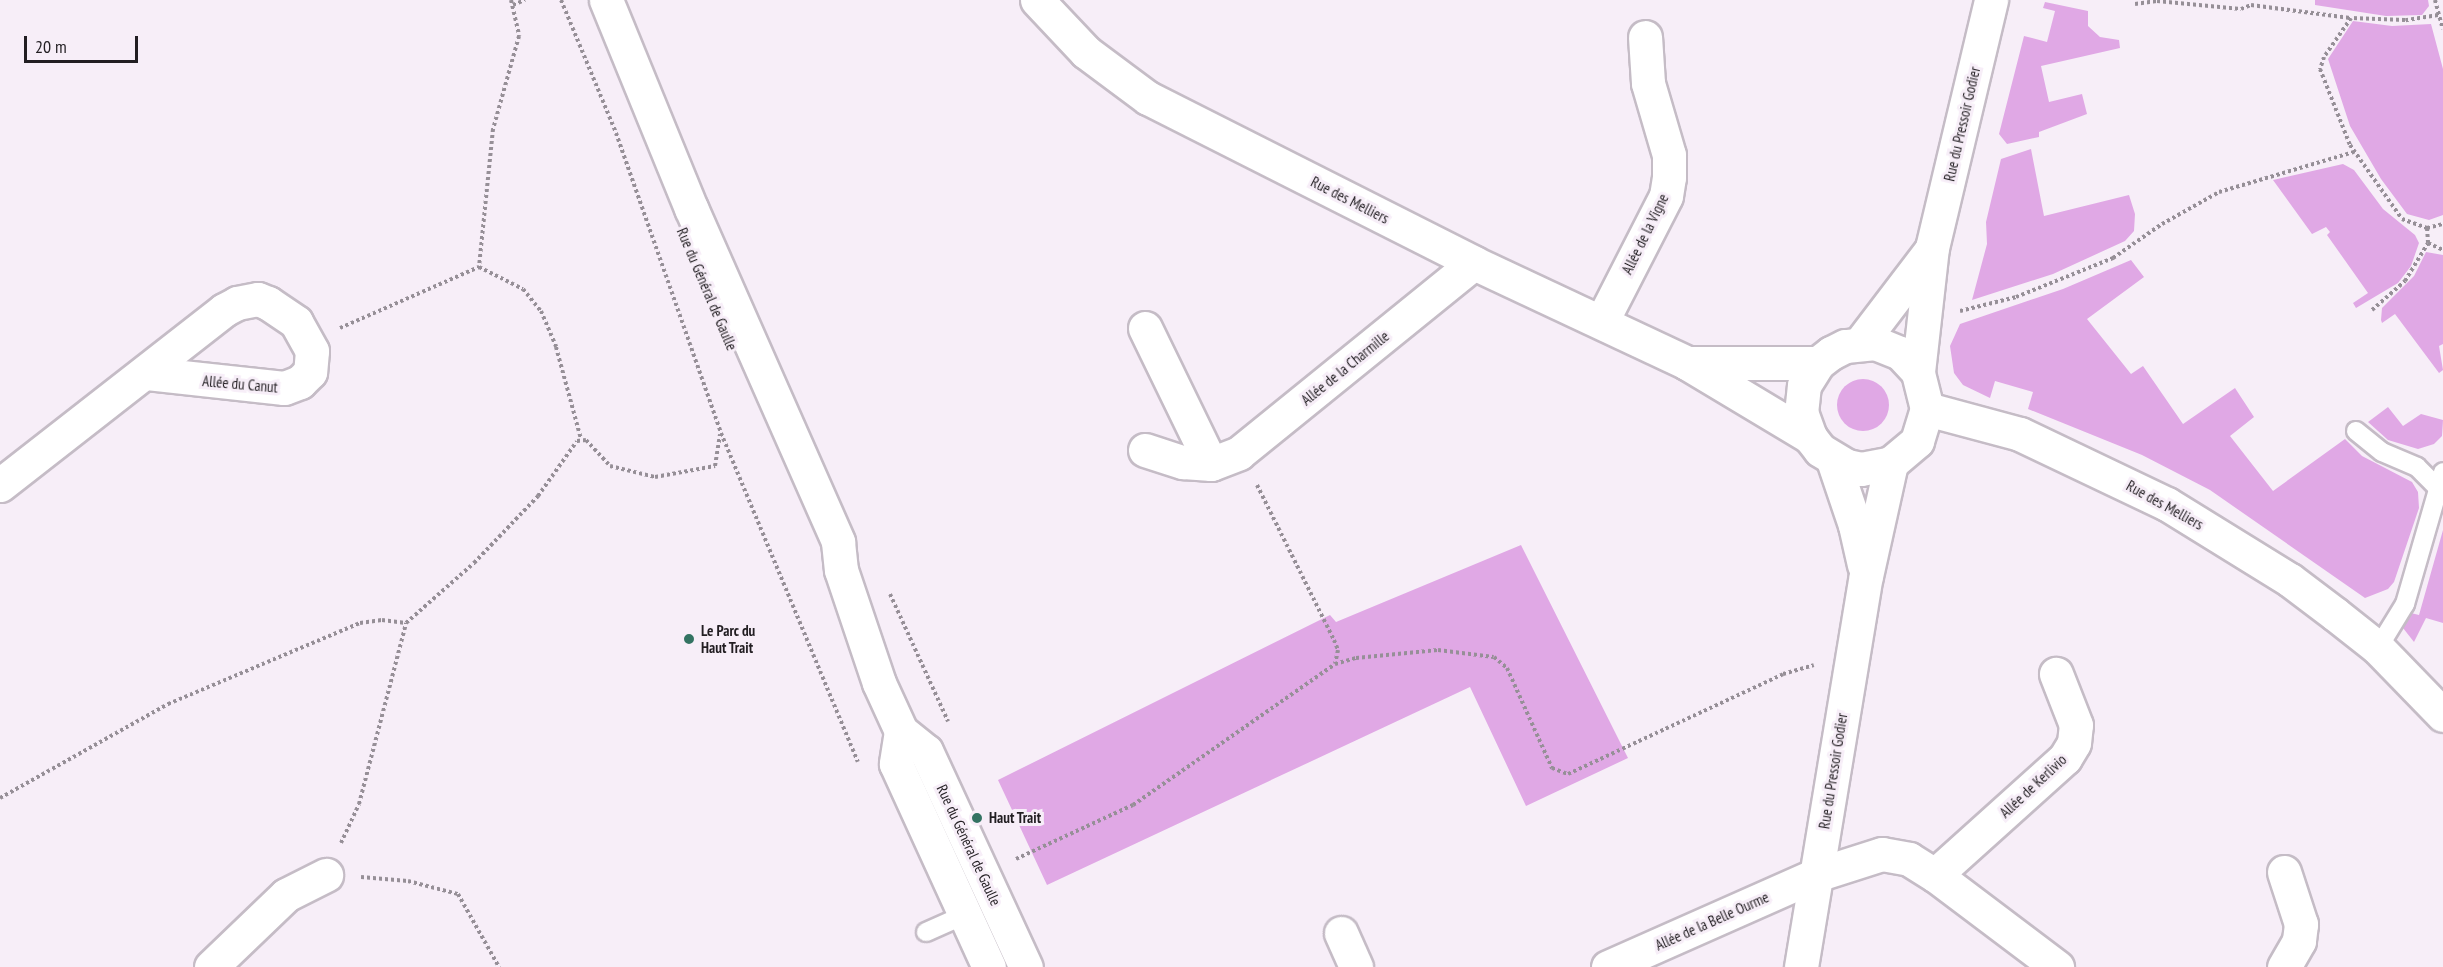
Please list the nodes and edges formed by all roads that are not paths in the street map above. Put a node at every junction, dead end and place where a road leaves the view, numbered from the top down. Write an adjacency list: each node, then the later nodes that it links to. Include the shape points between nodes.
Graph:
1 (586, 0): 25 (street, Rue du Général de Gaulle, via 820,548)
2 (606, 0): 25 (street, Rue du Général de Gaulle, via 691,208 838,542)
3 (1037, 0): 7 (street, Rue des Melliers, via 1086,52 1148,98)
4 (1991, 0): 6 (street, Rue du Pressoir Godier)
5 (1645, 38): 8 (street, Allée de la Vigne, via 1648,83 1669,155 1669,177 1666,196)
6 (1932, 248): 10 (street, Rue du Pressoir Godier); 13 (street, Rue du Pressoir Godier)
7 (1474, 263): 8 (street, Rue des Melliers); 19 (street, Allée de la Charmille)
8 (1602, 321): 11 (street, Rue des Melliers)
9 (1145, 328): 19 (street)
10 (1861, 342): 12 (street, via 1831,352); 13 (street, via 1900,353)
11 (1687, 363): 12 (street, Rue des Melliers); 17 (street, Rue des Melliers)
12 (1818, 363): 17 (street, via 1804,386 1802,399)
13 (1918, 372): 15 (street)
14 (145, 373): 14 (street, Allée du Canut, via 284,388 300,382 310,372 309,341 296,322 268,303 247,299 224,310); 23 (street)
15 (1927, 409): 21 (street, via 1917,441); 27 (street, Rue des Melliers, via 2020,434 2167,504 2290,580)
16 (2356, 430): 24 (lane, via 2382,452 2417,467)
17 (1810, 438): 20 (street)
18 (1145, 450): 19 (street, via 1183,462)
19 (1225, 458)
20 (1833, 460): 21 (street, via 1861,469); 26 (street, Rue du Pressoir Godier, via 1855,525)
21 (1891, 463): 26 (street, Rue du Pressoir Godier)
22 (2443, 472): 24 (lane)
23 (0, 485)
24 (2440, 490): 27 (lane, via 2405,604)
25 (841, 570): 30 (street, Rue du Général de Gaulle, via 879,683)
26 (1866, 576): 33 (street, Rue du Pressoir Godier)
27 (2378, 648): 29 (street, Rue des Melliers)
28 (2056, 674): 34 (street, Allée de Kerlivio, via 2076,725 2074,743 2065,758)
29 (2443, 715)
30 (901, 731): 35 (street, Rue du Général de Gaulle, via 926,751); 36 (street, via 897,764)
31 (2284, 872): 46 (street, via 2301,924 2299,941)
32 (326, 875): 39 (street, via 286,895)
33 (1816, 875): 34 (street, via 1882,854 1909,859); 43 (street, Allée de la Belle Ourme); 44 (street, Rue du Pressoir Godier)
34 (1935, 875): 45 (street)
35 (995, 902): 36 (lane); 41 (street, Rue du Général de Gaulle)
36 (964, 915): 37 (lane); 40 (street)
37 (926, 932)
38 (1341, 933): 42 (street)
39 (211, 967)
40 (989, 967)
41 (1026, 967)
42 (1356, 967)
43 (1608, 967)
44 (1801, 967)
45 (2057, 967)
46 (2284, 967)

